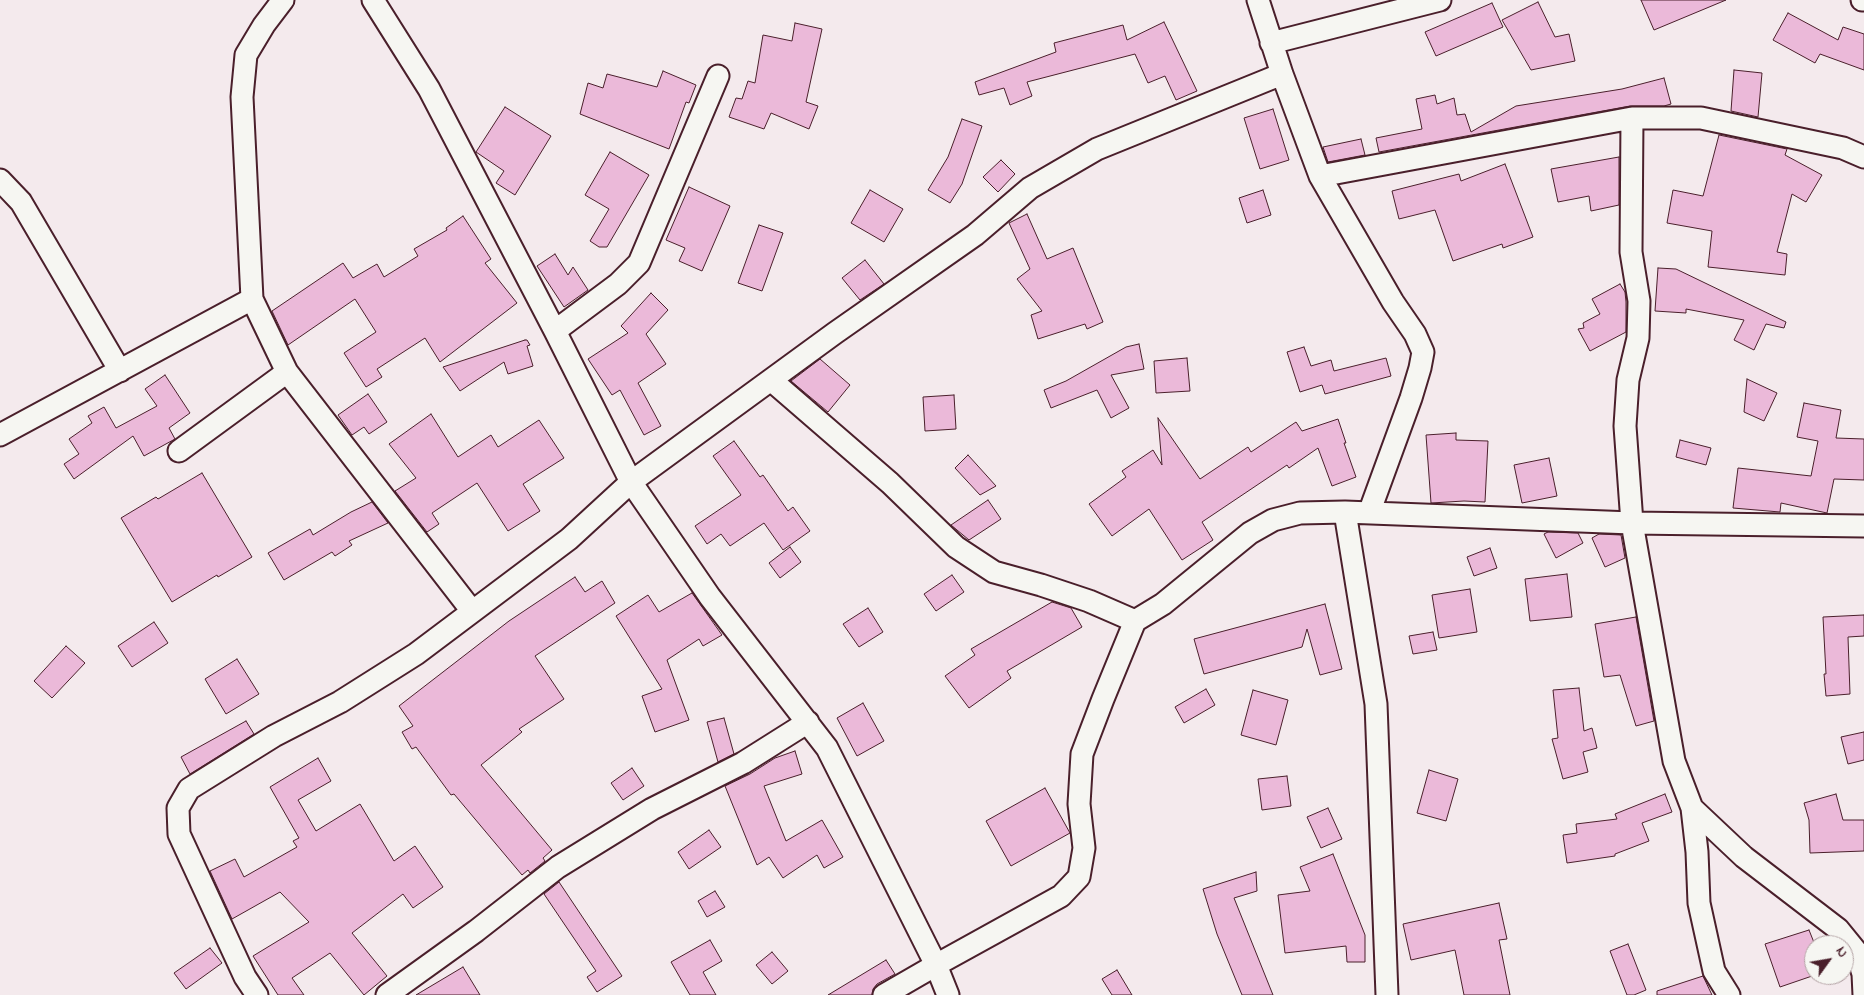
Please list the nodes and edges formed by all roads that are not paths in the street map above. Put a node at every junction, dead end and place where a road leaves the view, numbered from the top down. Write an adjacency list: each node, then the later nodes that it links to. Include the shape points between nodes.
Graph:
1 (283, 0): 12 (street, via 246,56 242,97)
2 (373, 0): 13 (street, via 428,89)
3 (1258, 0): 5 (street)
4 (1440, 0): 5 (street)
5 (1271, 43): 6 (street)
6 (1282, 74): 10 (street); 16 (street, via 1097,150 1030,188 975,235)
7 (718, 76): 13 (street, via 639,263 618,284)
8 (1632, 118): 9 (street, via 1701,118 1842,148); 10 (street); 22 (street, via 1631,252 1640,302 1638,338 1628,380 1625,426)
9 (1864, 156)
10 (1320, 176): 21 (street, via 1415,334 1422,352 1411,398)
11 (0, 180): 14 (street, via 21,202)
12 (252, 299): 14 (street); 15 (street)
13 (555, 331): 19 (street)
14 (120, 371): 17 (street)
15 (287, 372): 18 (street); 24 (street)
16 (771, 380): 19 (street); 25 (street, via 890,483 956,547 994,572 1081,598)
17 (0, 435)
18 (179, 451)
19 (631, 482): 24 (street, via 568,538); 26 (street, via 710,597)
20 (1345, 512): 21 (street); 25 (street, via 1300,513 1273,520 1250,533 1163,604); 33 (street, via 1376,704)
21 (1369, 513): 22 (street)
22 (1632, 524): 23 (street); 27 (street, via 1674,761)
23 (1864, 526)
24 (472, 611): 29 (street, via 416,654 340,702 274,736 189,789 178,808 179,834 245,977)
25 (1135, 620): 28 (street, via 1082,754 1079,804 1084,848 1079,877 1061,896)
26 (808, 722): 28 (street, via 827,748); 30 (street, via 743,762 652,809 558,867)
27 (1692, 808): 34 (street, via 1699,903 1714,970); 35 (street, via 1744,857 1838,929 1856,951 1863,974)
28 (936, 964): 31 (street); 32 (street)
29 (257, 995)
30 (387, 995)
31 (884, 995)
32 (948, 995)
33 (1387, 995)
34 (1729, 995)
35 (1864, 995)

